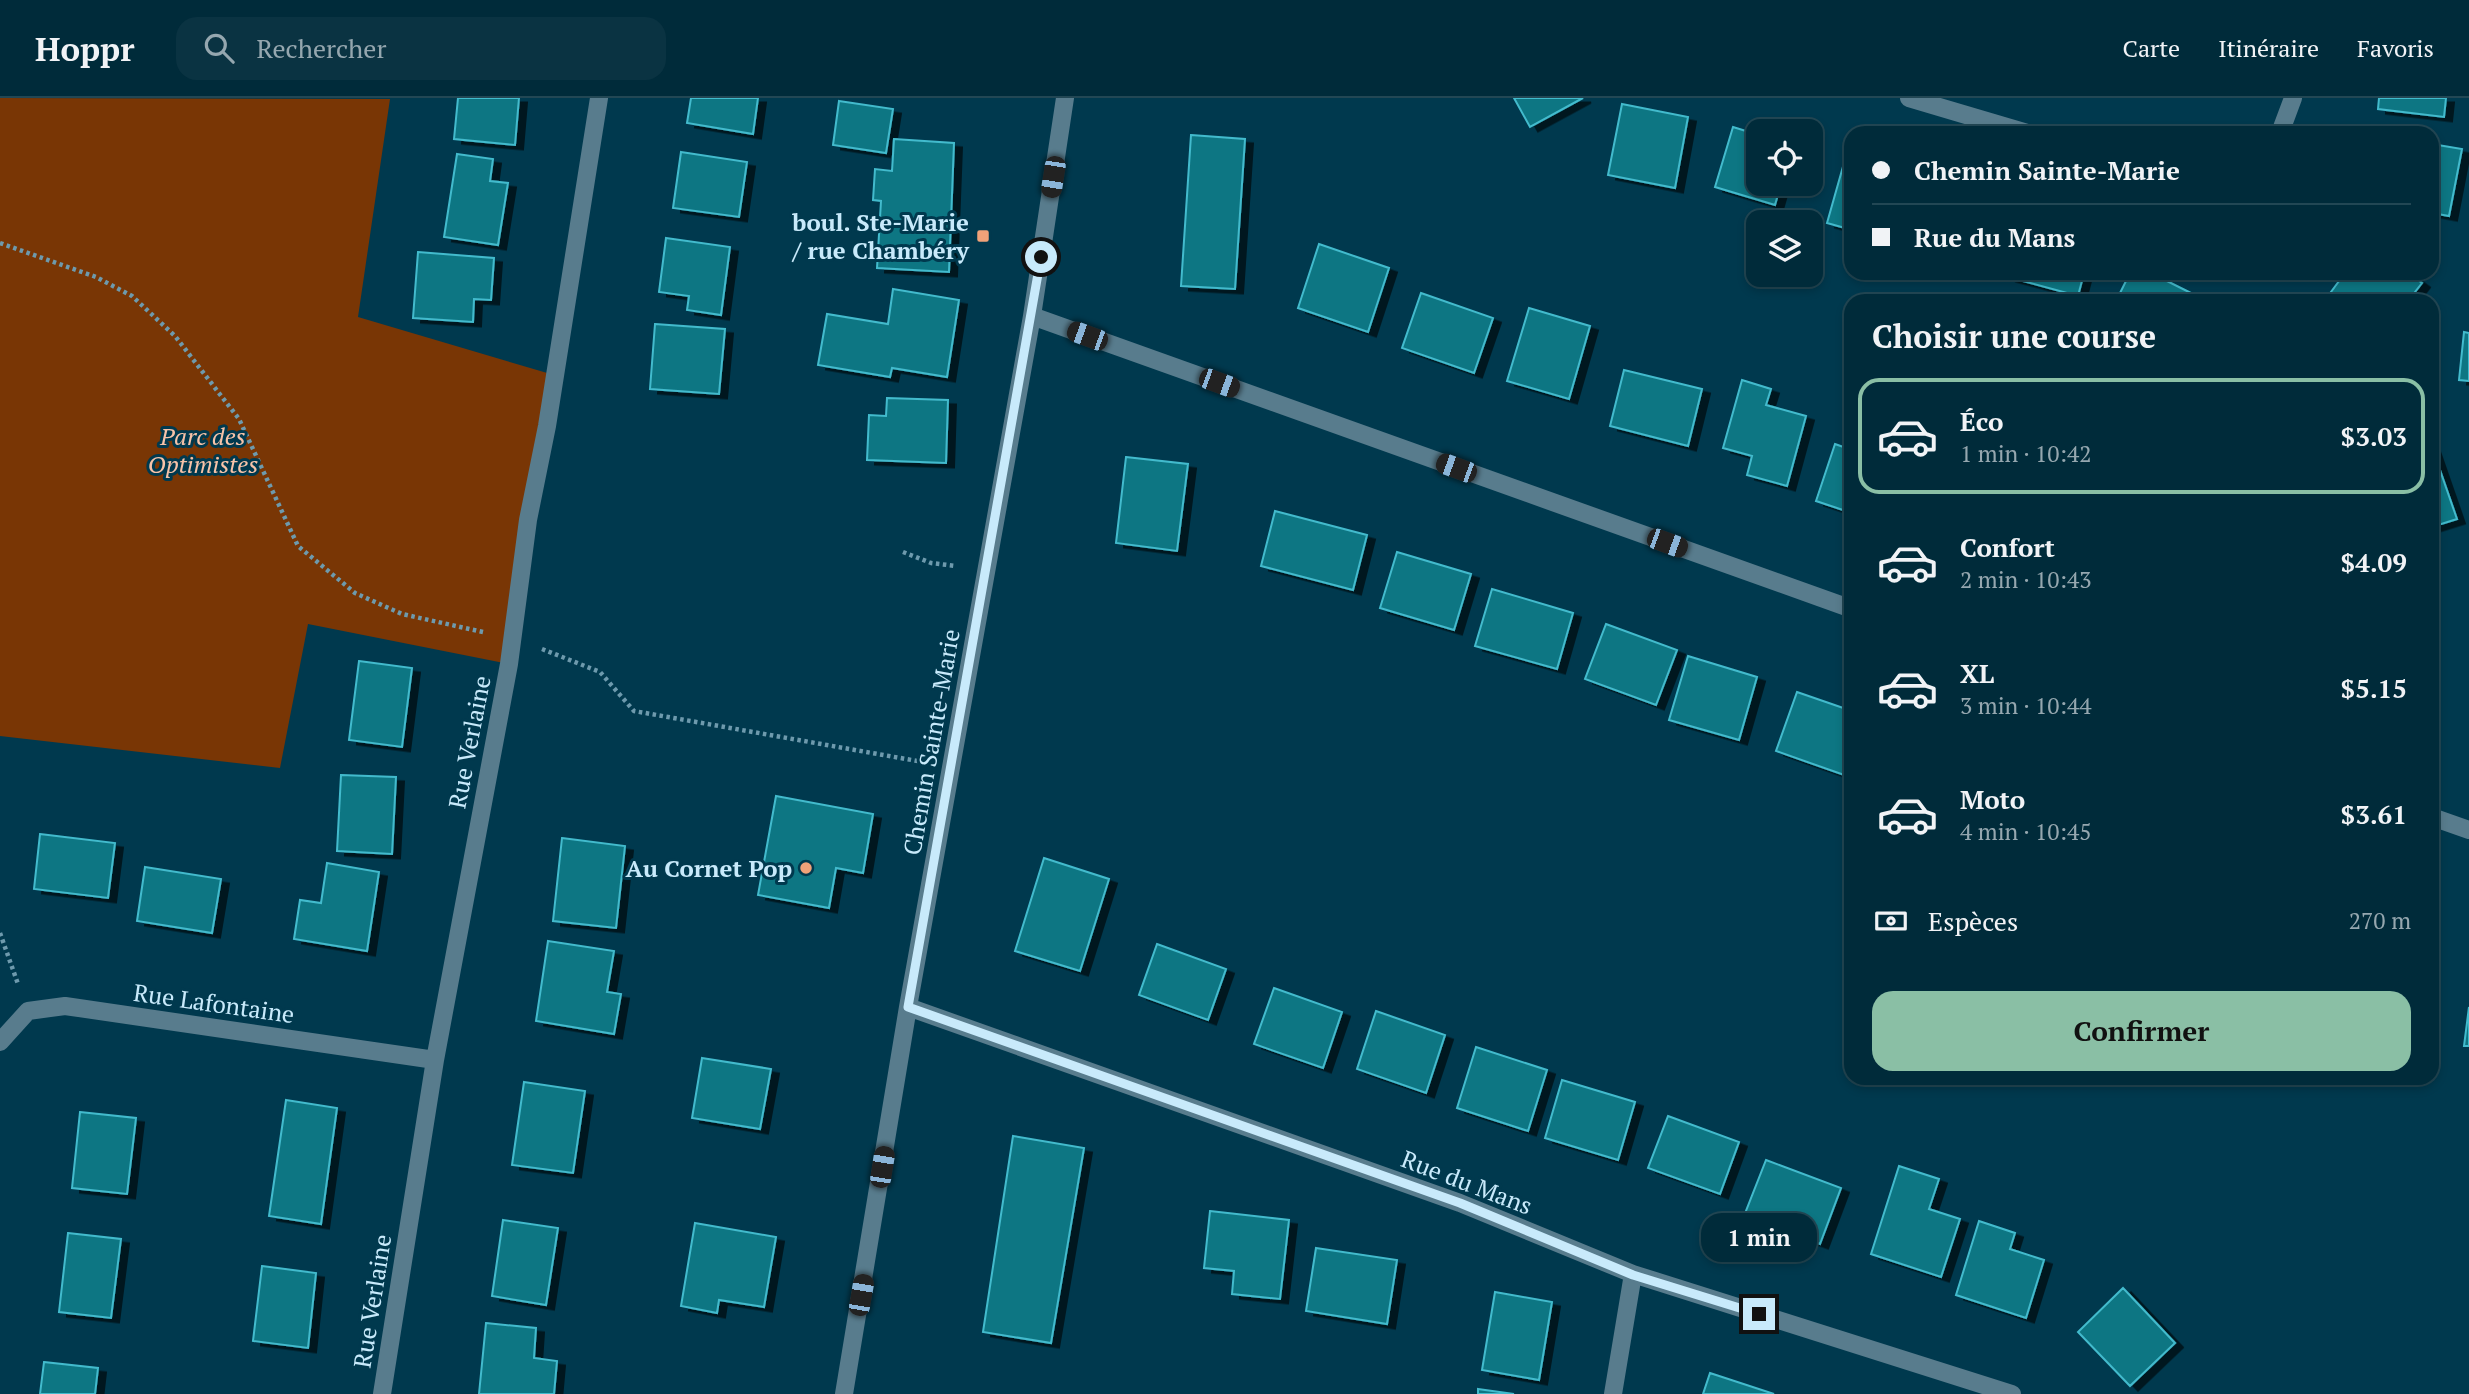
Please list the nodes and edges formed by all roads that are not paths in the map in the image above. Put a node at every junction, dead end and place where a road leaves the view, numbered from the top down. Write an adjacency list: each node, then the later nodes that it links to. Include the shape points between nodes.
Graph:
1 (599, 98): 13 (street, Rue Verlaine, via 528,520 513,638)
2 (1065, 98): 7 (street, Chemin Sainte-Marie)
3 (1909, 98): 5 (street)
4 (2293, 98): 6 (street)
5 (2003, 126)
6 (2283, 126)
7 (1032, 316): 8 (street); 11 (street, Chemin Sainte-Marie)
8 (1844, 606)
9 (2439, 819): 10 (street)
10 (2469, 830)
11 (908, 1007): 14 (street, Rue du Mans, via 1460,1203); 16 (street, Chemin Sainte-Marie)
12 (0, 1042): 13 (street, Rue Lafontaine, via 28,1011 65,1006)
13 (435, 1060): 15 (street, Rue Verlaine)
14 (1633, 1275): 17 (street); 18 (street, Rue du Mans)
15 (382, 1394)
16 (844, 1394)
17 (1613, 1394)
18 (2012, 1394)

